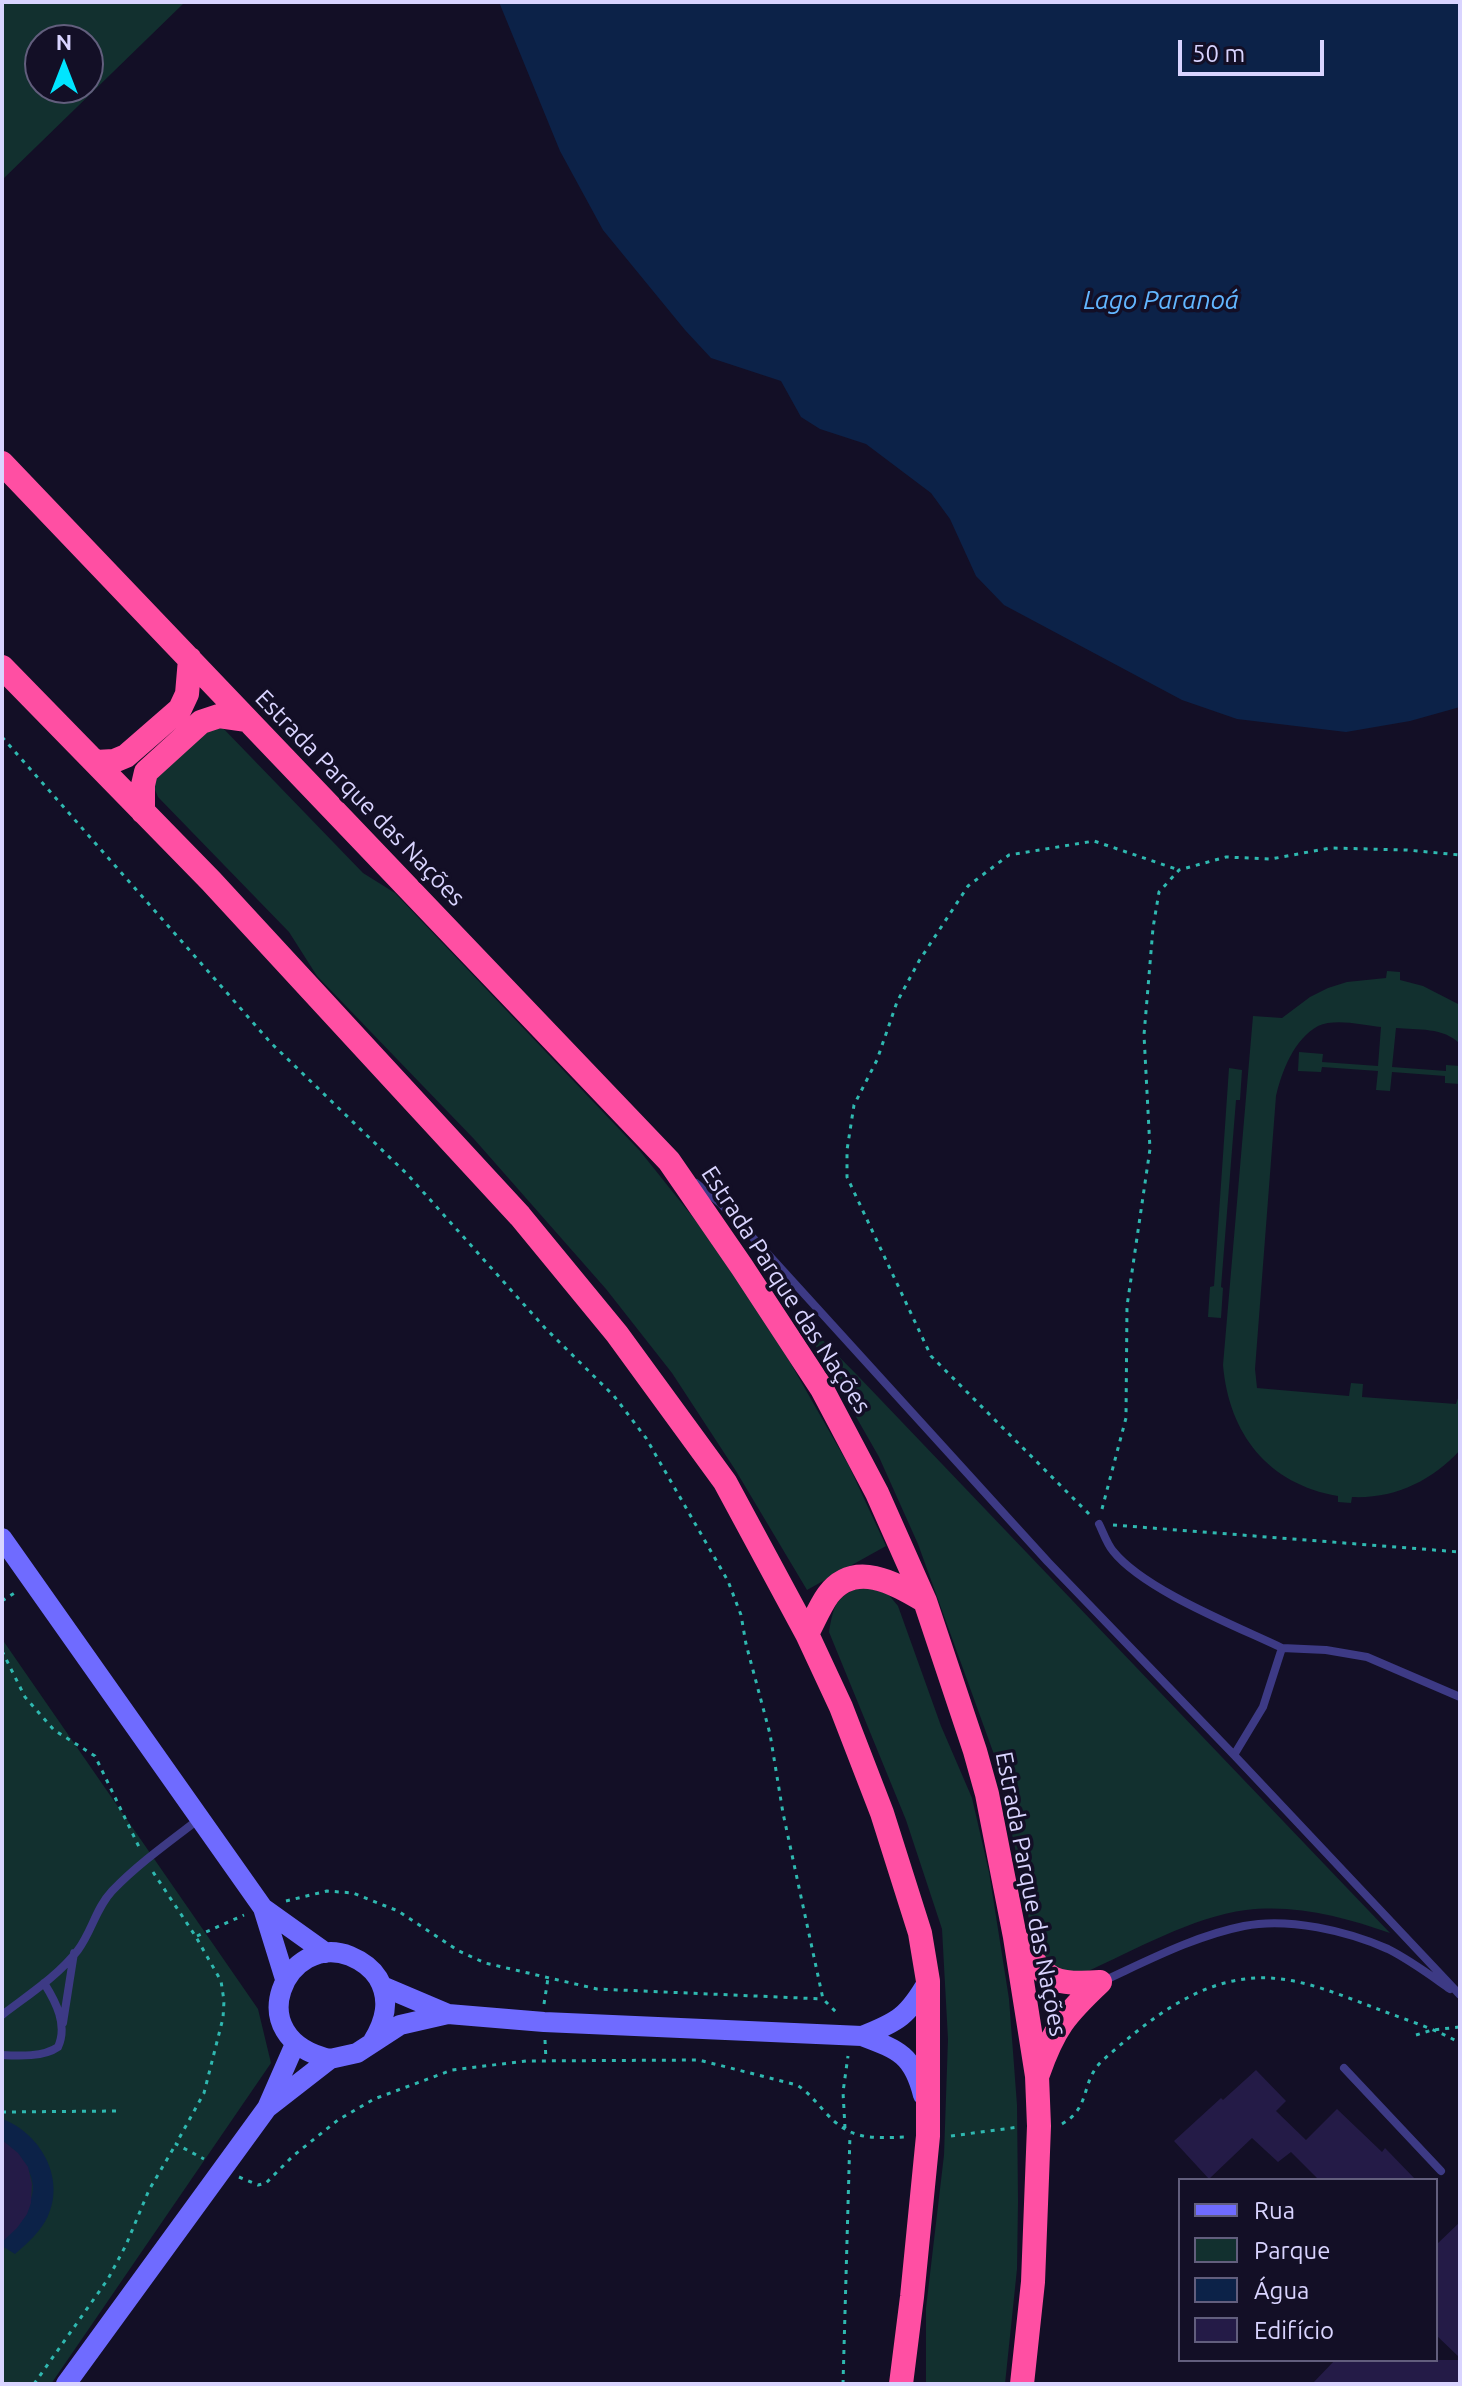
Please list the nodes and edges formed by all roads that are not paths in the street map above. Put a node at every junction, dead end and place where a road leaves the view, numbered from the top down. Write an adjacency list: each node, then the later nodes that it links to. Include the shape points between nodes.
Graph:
1 (2, 463): 2 (highway, Estrada Parque das Nações)
2 (190, 659): 4 (highway, Estrada Parque das Nações); 5 (highway, via 180,709 126,756)
3 (2, 667): 5 (highway)
4 (247, 720): 6 (highway, via 219,716 201,722 146,772); 7 (highway, Estrada Parque das Nações)
5 (96, 762): 6 (highway)
6 (143, 812): 11 (highway, via 520,1216 617,1334 725,1482)
7 (669, 1161): 10 (highway, Estrada Parque das Nações, via 822,1389 877,1493); 14 (lane, via 721,1204 1048,1562)
8 (1099, 1524): 12 (lane, via 1113,1551 1143,1578)
9 (2, 1538): 15 (street)
10 (925, 1601): 11 (highway, via 891,1582 866,1576 849,1579 830,1593); 17 (highway, Estrada Parque das Nações, via 987,1794)
11 (807, 1634): 21 (highway, via 882,1813 920,1933)
12 (1282, 1648): 13 (lane, via 1367,1657); 14 (lane, via 1263,1707)
13 (1460, 1697)
14 (1234, 1755): 25 (lane)
15 (199, 1818): 16 (street); 18 (lane, via 112,1891)
16 (263, 1908): 19 (street); 20 (street)
17 (1015, 1937): 22 (highway, via 1051,1980 1070,1985); 35 (highway, Estrada Parque das Nações)
18 (74, 1953): 23 (lane); 28 (lane)
19 (326, 1953): 20 (street, via 310,1957); 24 (street, via 360,1960)
20 (285, 1979): 31 (street, via 279,2013)
21 (928, 1981): 29 (street, via 895,2023); 37 (highway)
22 (1100, 1982): 25 (lane, via 1210,1935 1247,1926 1299,1924 1387,1949); 35 (highway, via 1059,2024)
23 (44, 1983): 27 (lane); 28 (lane)
24 (382, 1986): 26 (street); 30 (street, via 383,2025)
25 (1460, 1996)
26 (448, 2014): 29 (street); 30 (street, via 400,2025)
27 (2, 2015)
28 (62, 2027): 32 (lane, via 61,2041 52,2052)
29 (857, 2036): 37 (street, via 891,2046 911,2063)
30 (372, 2041): 33 (street, via 357,2053)
31 (295, 2044): 33 (street); 36 (street)
32 (2, 2055)
33 (330, 2059): 36 (street)
34 (1344, 2068): 38 (lane)
35 (1037, 2076): 43 (highway, Estrada Parque das Nações, via 1033,2282)
36 (267, 2108): 40 (street)
37 (937, 2127): 39 (highway)
38 (1441, 2171)
39 (912, 2297): 41 (highway); 42 (highway)
40 (66, 2384)
41 (901, 2384)
42 (911, 2384)
43 (1022, 2384)

